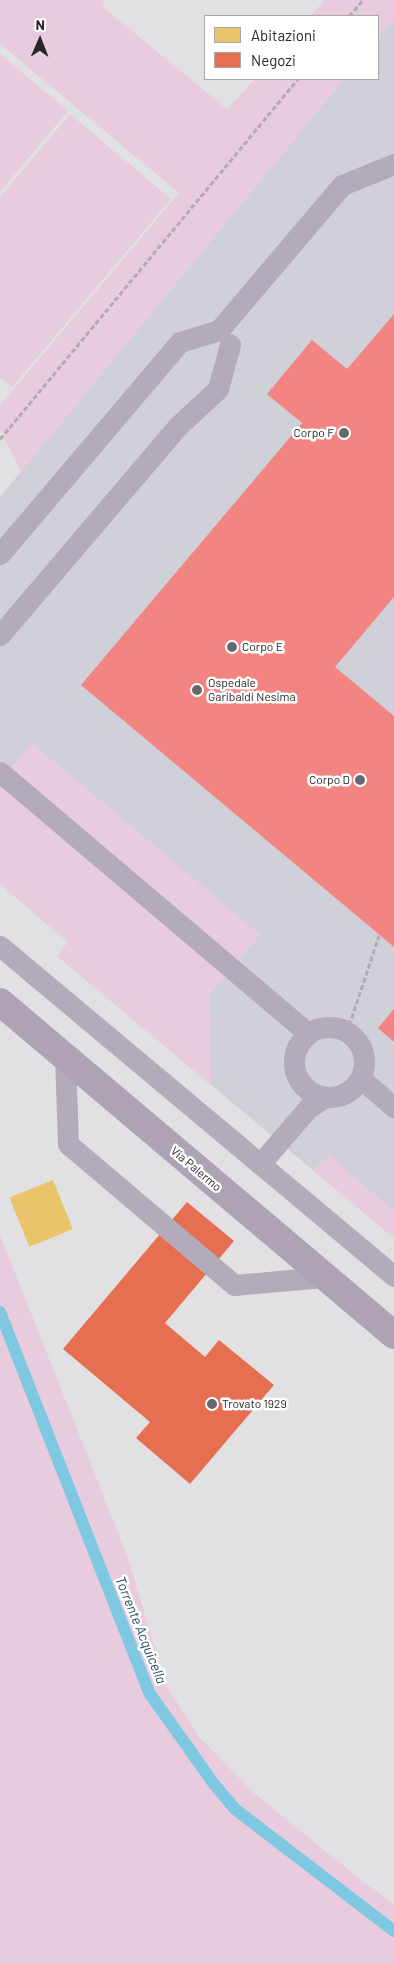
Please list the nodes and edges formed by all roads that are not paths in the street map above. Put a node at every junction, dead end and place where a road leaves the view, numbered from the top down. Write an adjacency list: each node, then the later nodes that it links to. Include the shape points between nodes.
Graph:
1 (394, 164): 3 (lane, via 342,185 219,330 180,342)
2 (230, 345): 4 (lane, via 218,390 178,426)
3 (0, 554)
4 (0, 635)
5 (0, 772): 8 (lane)
6 (0, 946): 14 (lane)
7 (0, 1002): 9 (main road, Via Palermo)
8 (308, 1033): 10 (lane, via 328,1027 347,1032 362,1048 364,1068); 11 (lane, via 300,1042 293,1062)
9 (64, 1057): 15 (main road, Via Palermo); 15 (lane, via 68,1144 234,1285)
10 (360, 1078): 12 (lane, via 345,1094); 13 (lane)
11 (300, 1082): 12 (lane, via 306,1090); 14 (lane, via 296,1100)
12 (324, 1098): 14 (lane, via 308,1108)
13 (394, 1106)
14 (254, 1160): 16 (lane)
15 (324, 1276): 17 (main road, Via Palermo)
16 (394, 1276)
17 (394, 1335)

